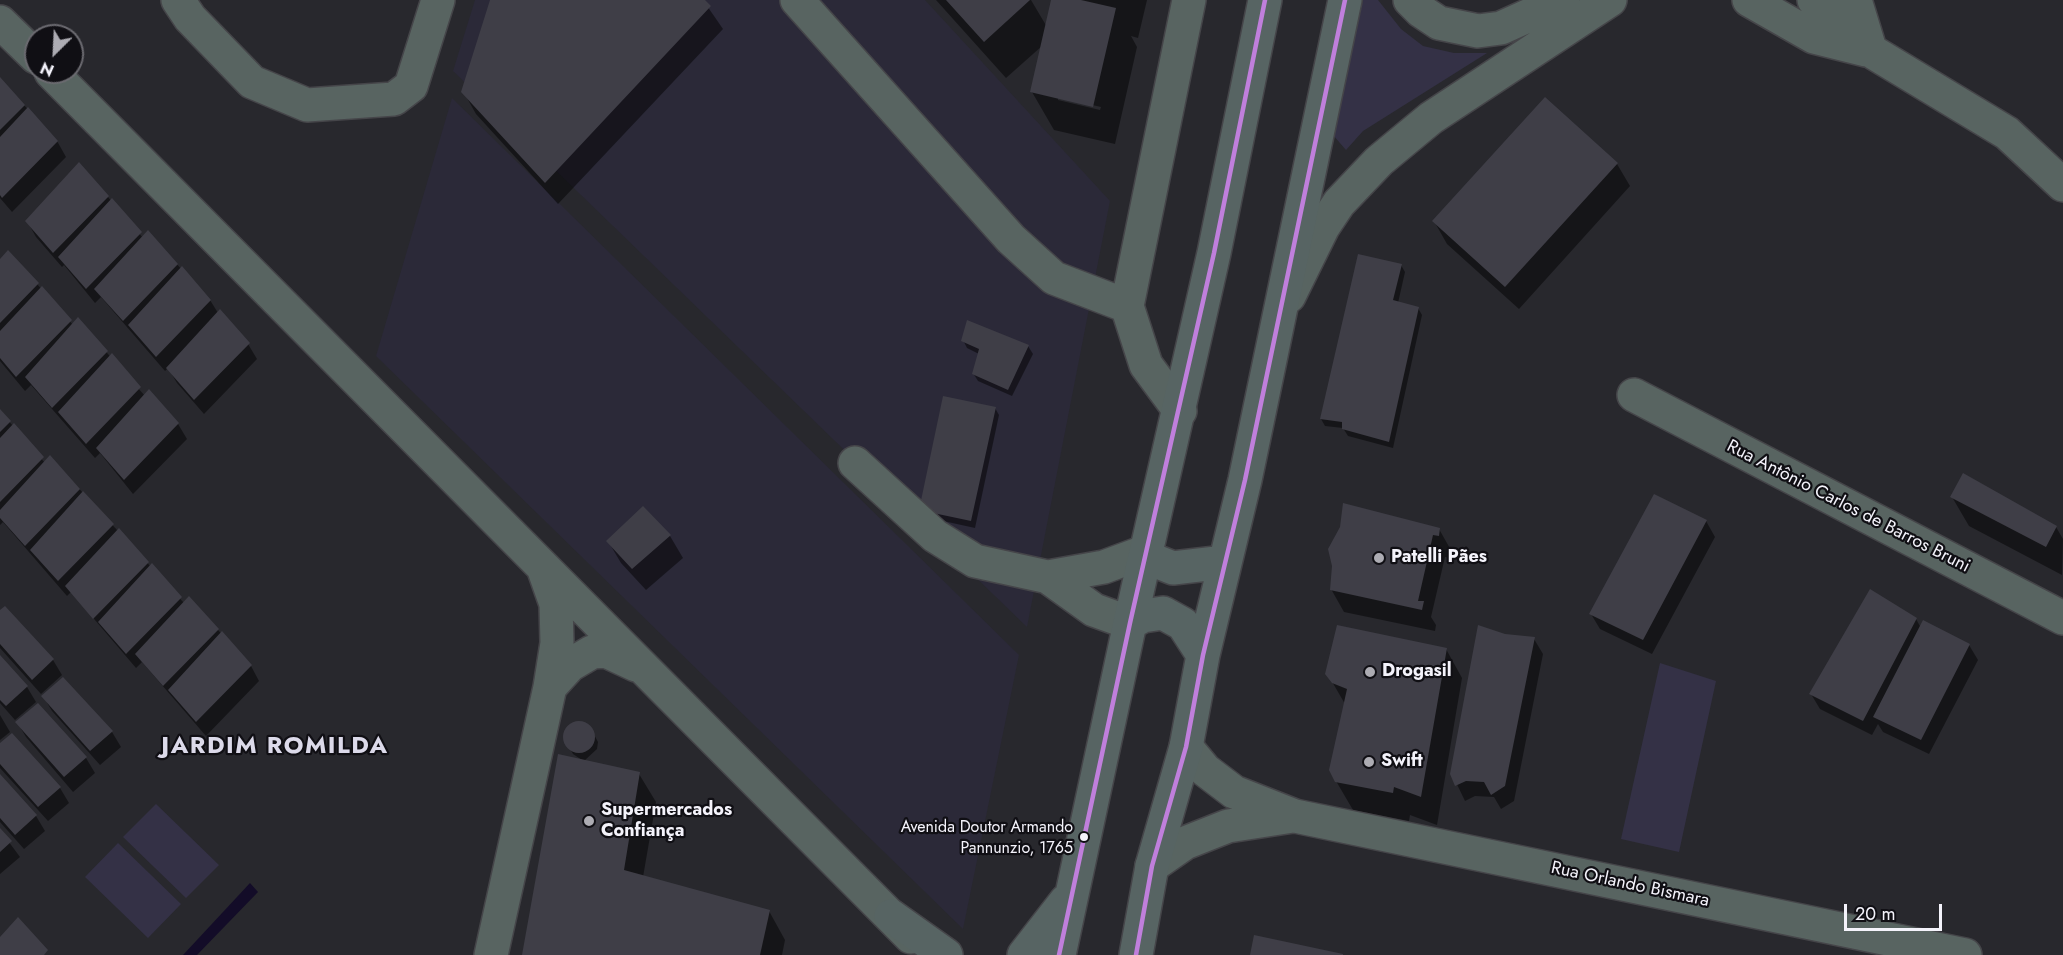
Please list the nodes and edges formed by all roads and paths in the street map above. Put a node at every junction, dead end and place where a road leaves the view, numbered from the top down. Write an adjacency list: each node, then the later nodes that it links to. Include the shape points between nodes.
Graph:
1 (178, 0): 2 (street, via 190,18 252,82 307,105 394,99 411,86)
2 (438, 0)
3 (797, 0): 19 (street, via 1011,239 1054,278)
4 (1189, 0): 19 (street)
5 (1265, 0): 22 (main road)
6 (1345, 0): 20 (main road)
7 (1410, 0): 8 (street, via 1439,23 1478,31 1501,28)
8 (1563, 0)
9 (1610, 0): 20 (street, via 1431,118 1380,161 1339,203 1323,227)
10 (1749, 0): 16 (street, via 1814,37)
11 (1814, 0): 16 (street)
12 (1839, 0): 16 (street)
13 (1855, 0): 16 (street)
14 (0, 22): 15 (street)
15 (24, 45)
16 (1871, 51): 18 (street, via 2007,133)
17 (63, 84): 26 (street)
18 (2063, 184)
19 (1127, 306): 22 (street, via 1146,365)
20 (1276, 322): 25 (main road)
21 (1634, 395): 28 (street, Rua Antônio Carlos de Barros Bruni)
22 (1180, 411): 24 (main road)
23 (855, 463): 27 (street, via 935,536 975,561)
24 (1147, 551): 25 (main road, via 1153,560 1173,568); 27 (street, via 1104,567); 29 (main road)
25 (1225, 562): 30 (main road)
26 (541, 564): 31 (street); 32 (street, via 556,604 557,644)
27 (1048, 577): 29 (street, via 1094,610)
28 (2063, 618)
29 (1130, 623): 30 (main road, via 1163,613 1183,624); 36 (main road)
30 (1203, 655): 33 (main road)
31 (647, 672): 32 (street, via 606,651 592,652 570,664); 37 (street)
32 (550, 687): 38 (street)
33 (1186, 747): 34 (street, Rua Orlando Bismara, via 1205,770 1234,792); 35 (main road)
34 (1295, 816): 35 (street, Rua Orlando Bismara, via 1228,826 1185,843); 44 (street, Rua Orlando Bismara)
35 (1152, 866): 43 (main road)
36 (1072, 892): 41 (main road); 42 (main road)
37 (891, 916): 39 (street); 40 (main road)
38 (491, 955)
39 (930, 955)
40 (946, 955)
41 (1024, 955)
42 (1059, 955)
43 (1136, 955)
44 (1965, 955)

